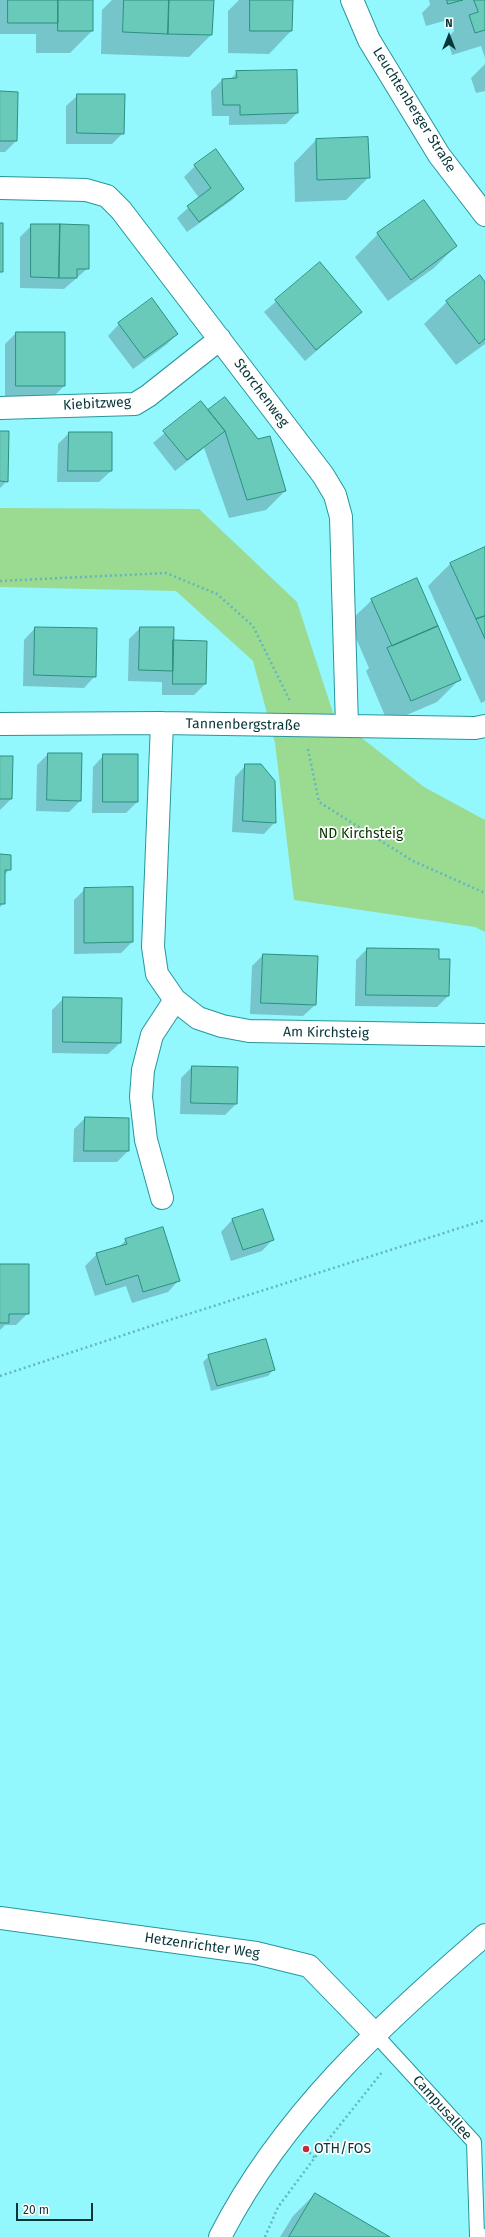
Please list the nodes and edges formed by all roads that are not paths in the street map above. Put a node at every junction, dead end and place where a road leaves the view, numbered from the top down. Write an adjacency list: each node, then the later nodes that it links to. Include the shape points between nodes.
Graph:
1 (352, 0): 3 (street, Leuchtenberger Straße, via 369,40 439,155)
2 (0, 188): 4 (street, Storchenweg, via 86,190 106,196 121,210)
3 (485, 214)
4 (220, 338): 5 (street, Kiebitzweg, via 135,404); 8 (street, Storchenweg, via 336,495 341,517)
5 (0, 408)
6 (162, 723): 7 (street, Tannenbergstraße); 8 (street, Tannenbergstraße); 10 (street, Am Kirchsteig, via 153,947 157,974)
7 (0, 724)
8 (347, 726): 9 (street, Tannenbergstraße)
9 (485, 726)
10 (175, 1000): 11 (street, Am Kirchsteig, via 198,1018 249,1031); 12 (street, via 152,1035 143,1070 141,1097 146,1140)
11 (485, 1035)
12 (162, 1198)
13 (0, 1918): 15 (street, Hetzenrichter Weg, via 256,1954 309,1966)
14 (485, 1935): 15 (street)
15 (375, 2034): 16 (lane, Campusallee, via 474,2142 477,2236); 17 (street, via 332,2077 274,2148 234,2209)
16 (485, 2236)
17 (220, 2237)

